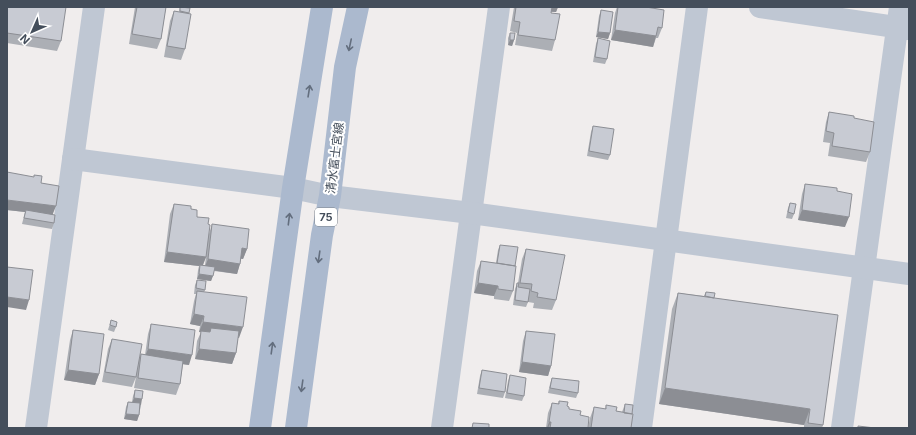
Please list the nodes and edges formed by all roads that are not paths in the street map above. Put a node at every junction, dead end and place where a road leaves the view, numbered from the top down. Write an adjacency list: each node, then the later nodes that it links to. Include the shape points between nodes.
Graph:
1 (94, 7): 8 (street)
2 (322, 7): 9 (main road, one-way to 2)
3 (358, 7): 10 (main road, 清水富士宮線 / 75, one-way to 10, via 345,67)
4 (499, 7): 11 (street)
5 (697, 7): 12 (street)
6 (760, 7): 7 (street)
7 (902, 21): 13 (street)
8 (73, 159): 9 (street); 15 (street)
9 (293, 188): 10 (street); 16 (main road, one-way to 9)
10 (330, 196): 11 (street); 17 (main road, 清水富士宮線 / 75, one-way to 17, via 322,235)
11 (471, 213): 12 (street); 18 (street)
12 (667, 240): 13 (street); 19 (street)
13 (864, 267): 14 (street); 20 (street)
14 (909, 274)
15 (36, 428)
16 (260, 428)
17 (296, 428)
18 (442, 428)
19 (642, 428)
20 (842, 428)

